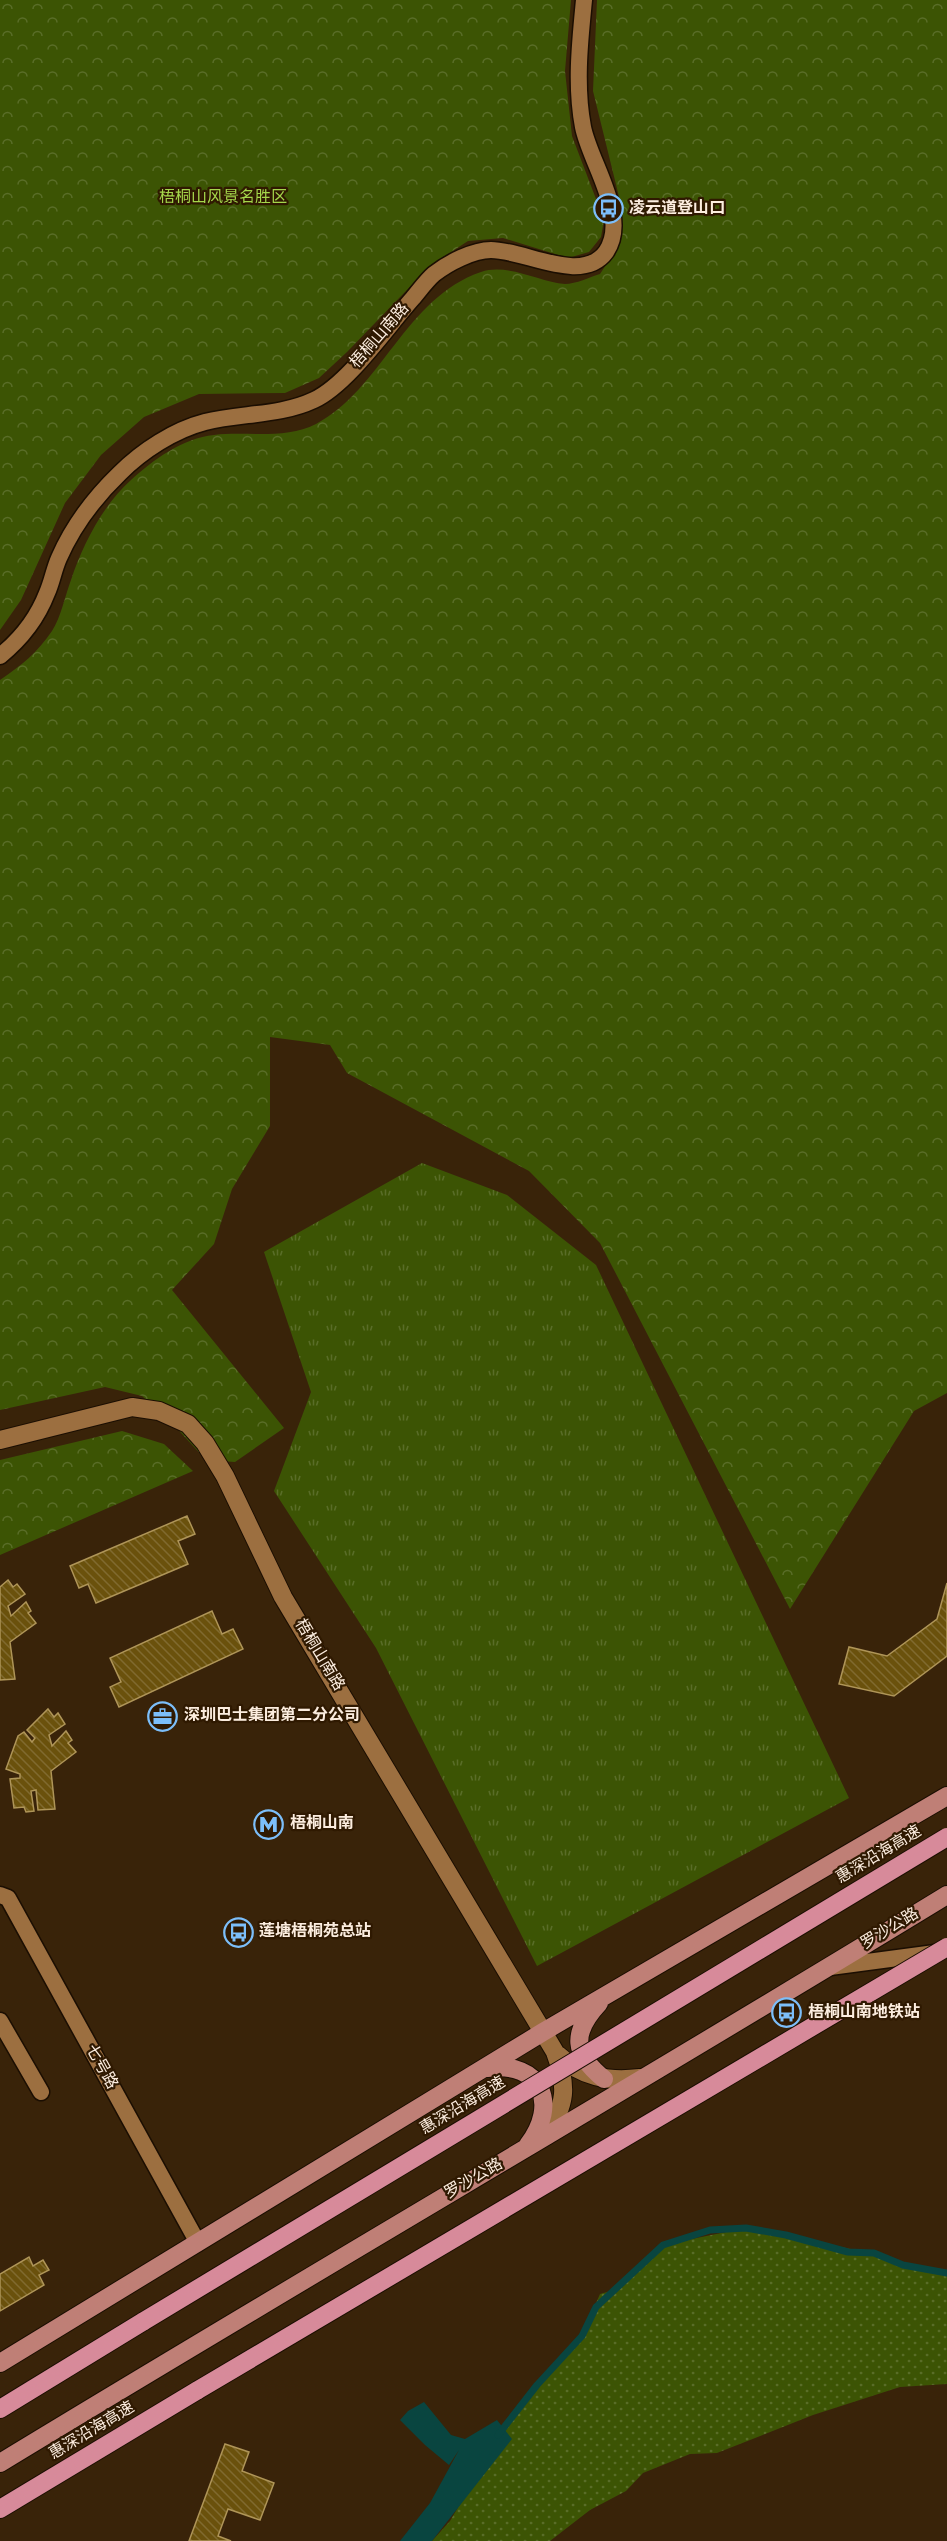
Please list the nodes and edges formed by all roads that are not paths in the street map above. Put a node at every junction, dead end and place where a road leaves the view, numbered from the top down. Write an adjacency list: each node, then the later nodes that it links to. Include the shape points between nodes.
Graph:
1 (584, 0): 2 (street, 梧桐山南路, via 579,64 583,127 614,218 614,236 605,253 593,264 577,267 510,251 488,250 460,259 433,275 342,380 315,399 286,410 204,422 147,450 95,498 58,559 35,618 17,642)
2 (0, 656)
3 (0, 1440): 12 (street, 梧桐山南路, via 132,1407 159,1411 188,1424 225,1476 284,1597)
4 (947, 1796): 10 (main road)
5 (947, 1837): 22 (highway, 惠深沿海高速, bridge)
6 (0, 1895): 20 (street, 七号路, via 8,1898)
7 (947, 1895): 9 (main road, 罗沙公路)
8 (947, 1949): 9 (street); 24 (highway, 惠深沿海高速, bridge)
9 (829, 1967): 15 (main road, 罗沙公路)
10 (611, 1992): 12 (main road); 16 (main road, via 580,2031 579,2047 584,2059)
11 (0, 2021): 17 (street)
12 (543, 2032): 13 (street, 梧桐山南路); 14 (main road)
13 (555, 2052): 16 (street, 梧桐山南路, via 579,2071); 18 (street, 梧桐山南路, via 564,2080 564,2095)
14 (484, 2068): 19 (main road, via 511,2067 523,2071 541,2089 544,2111); 20 (main road)
15 (640, 2078): 16 (street, 梧桐山南路); 18 (main road, 罗沙公路)
16 (604, 2079)
17 (41, 2092)
18 (546, 2136): 19 (main road, 罗沙公路)
19 (525, 2149): 23 (main road, 罗沙公路)
20 (198, 2243): 21 (main road)
21 (0, 2363)
22 (0, 2409)
23 (0, 2463)
24 (0, 2509)

